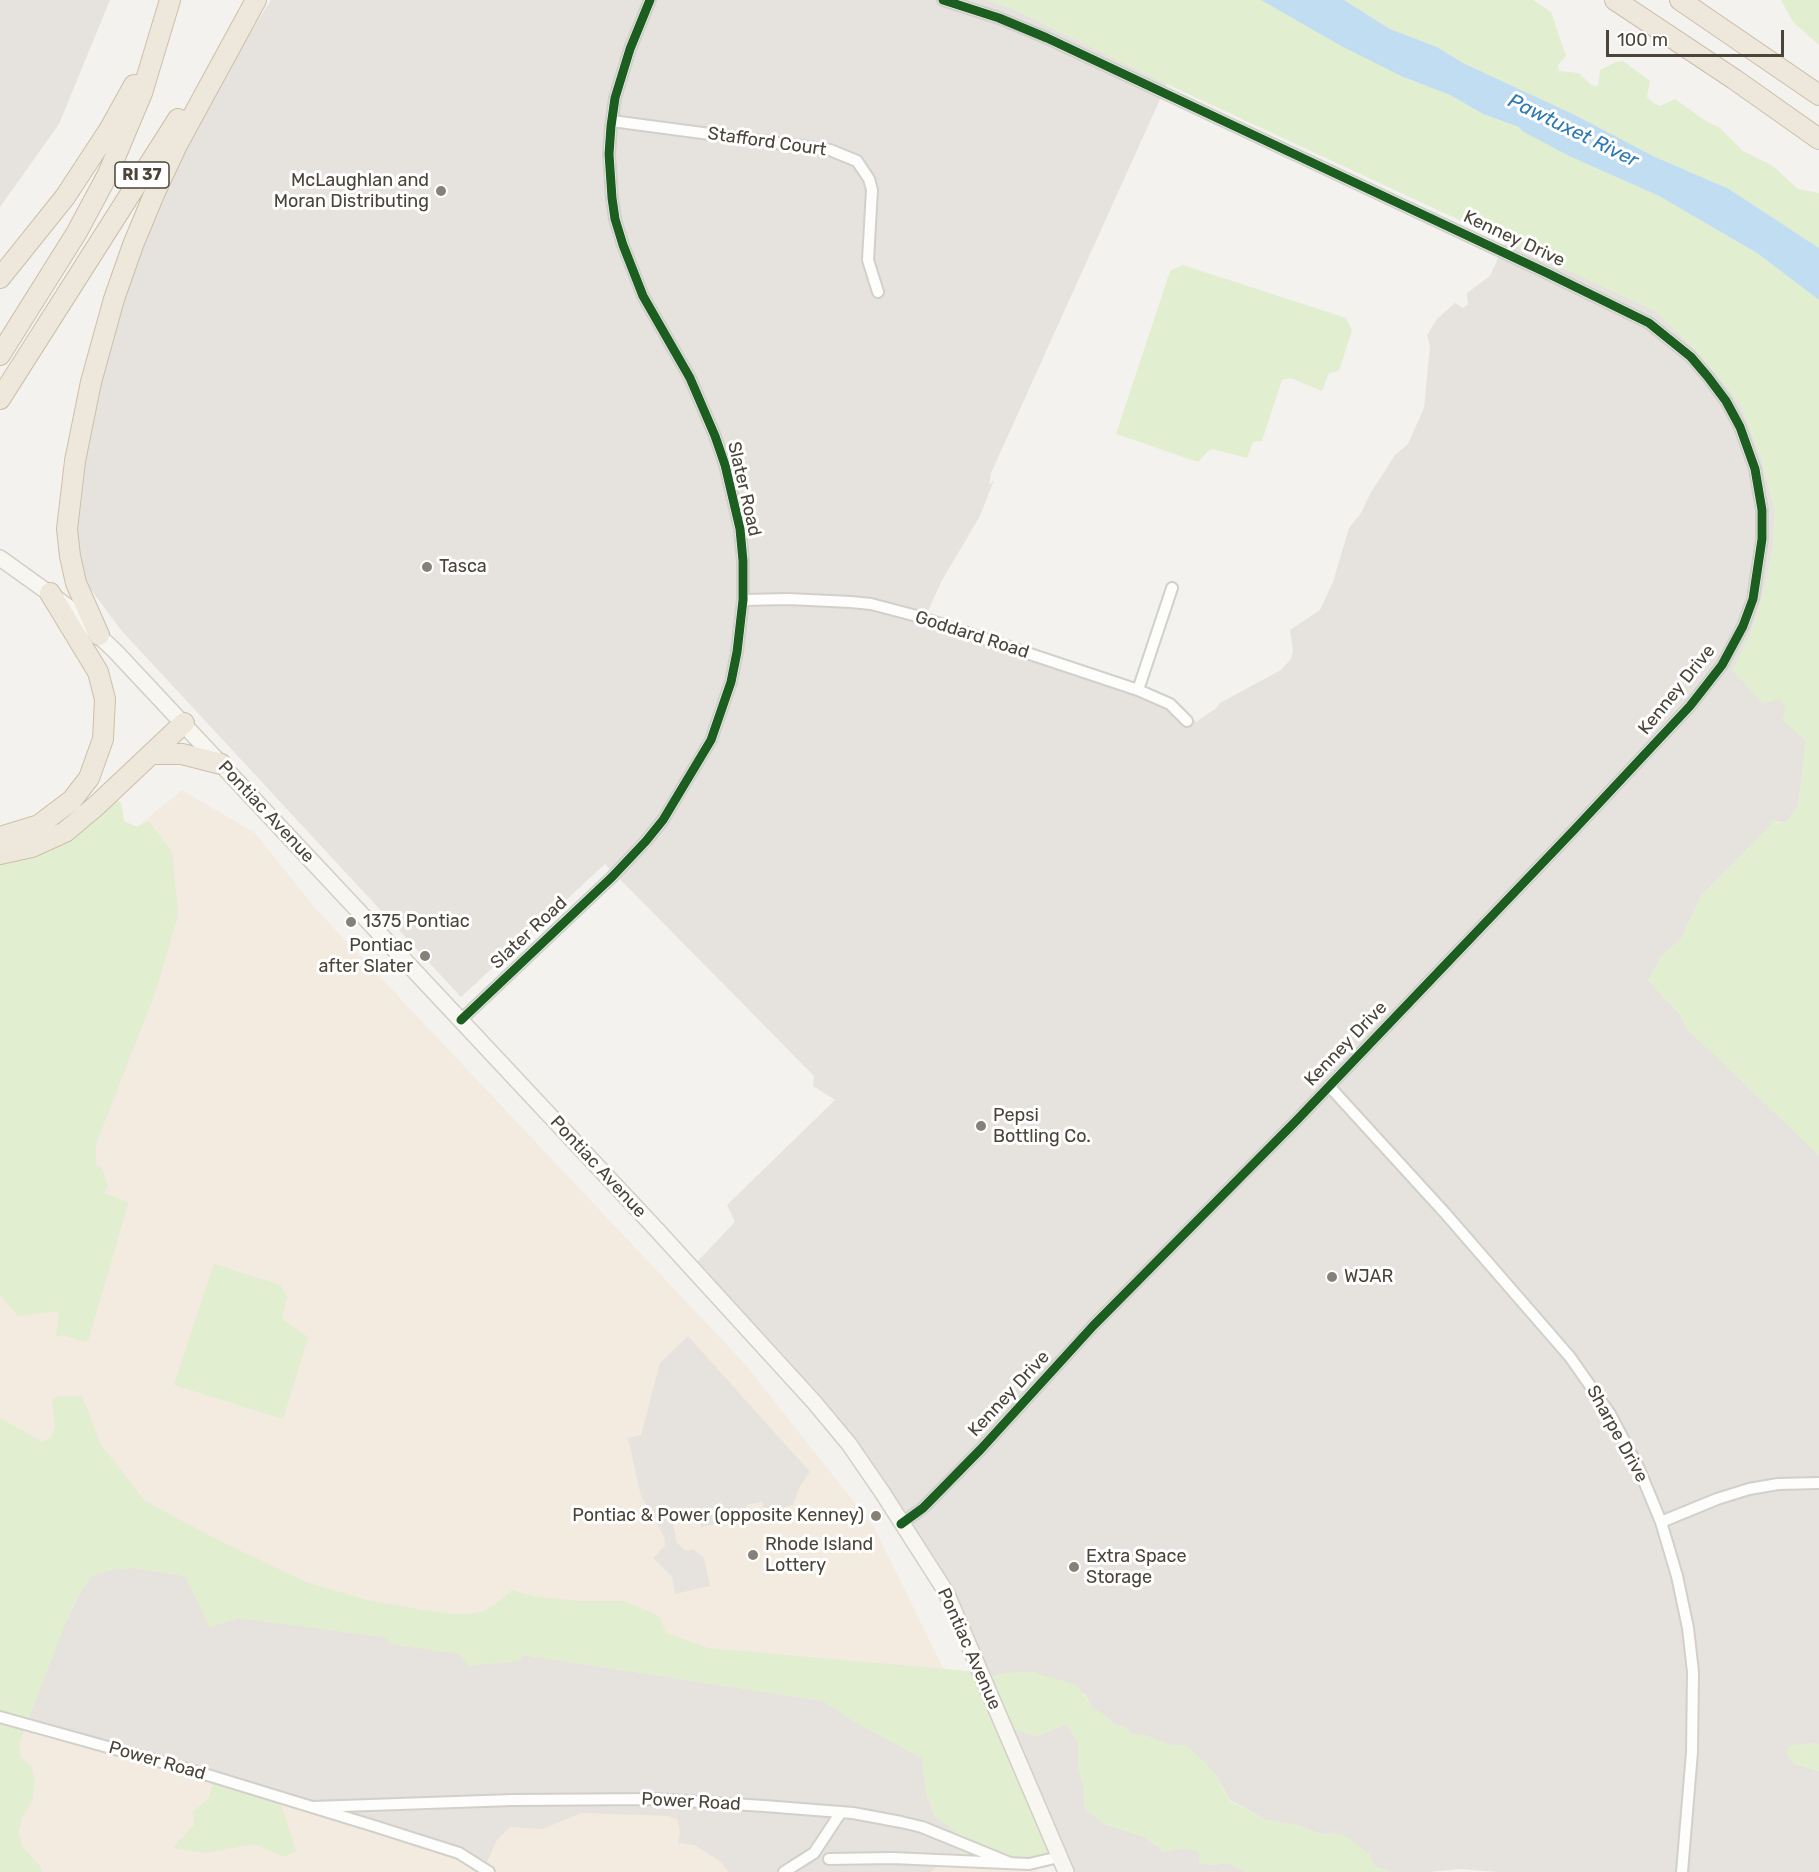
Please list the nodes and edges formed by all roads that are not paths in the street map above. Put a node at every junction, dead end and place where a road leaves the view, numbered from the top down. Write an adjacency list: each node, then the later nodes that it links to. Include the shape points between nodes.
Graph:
1 (170, 0): 7 (highway, RI 37)
2 (255, 0): 14 (highway, RI 37); 19 (highway, via 155,192 114,298 91,382 75,461 67,529 76,583)
3 (650, 0): 9 (street, Slater Road, via 622,71)
4 (943, 0): 28 (street, Kenney Drive, via 1047,38 1649,323 1691,357 1708,377 1735,418 1751,455 1762,510 1759,568 1743,626 1722,665 1690,706 1590,814)
5 (1615, 0): 10 (highway)
6 (1680, 0): 8 (highway)
7 (162, 29): 11 (highway, via 89,162 50,218); 13 (highway, RI 37, via 134,113 103,183)
8 (1819, 95)
9 (612, 121): 12 (street, Stafford Court, via 830,150 856,162 872,190 868,260); 18 (street, Slater Road, via 610,176 615,219 643,296 690,378 725,465 740,529)
10 (1819, 140)
11 (0, 278)
12 (878, 292)
13 (0, 355)
14 (0, 399)
15 (0, 558): 17 (main road, Pontiac Avenue)
16 (1172, 588): 20 (street)
17 (50, 593): 19 (main road, Pontiac Avenue); 25 (highway, via 98,672 105,699 103,739 89,778 72,800 39,825)
18 (743, 600): 20 (street, Goddard Road, via 871,604); 27 (street, Slater Road, via 737,652 722,711 703,755 663,820 612,878)
19 (99, 635): 22 (main road, Pontiac Avenue)
20 (1138, 690): 21 (street, Goddard Road, via 1170,704)
21 (1187, 721)
22 (184, 723): 23 (highway); 24 (main road, Pontiac Avenue)
23 (151, 754): 24 (highway, via 182,754); 26 (highway, via 65,832 32,847)
24 (221, 764): 27 (main road, Pontiac Avenue)
25 (0, 837)
26 (0, 854)
27 (461, 1020): 31 (main road, Pontiac Avenue, via 814,1402 864,1466)
28 (1329, 1086): 30 (street, Sharpe Drive, via 1445,1213 1590,1383 1639,1469); 31 (street, Kenney Drive, via 1094,1326 981,1449 923,1508)
29 (1819, 1483): 30 (street, via 1749,1489)
30 (1661, 1522): 41 (street, Sharpe Drive, via 1683,1602 1693,1672 1692,1752)
31 (901, 1524): 35 (main road, Pontiac Avenue, via 946,1592)
32 (0, 1718): 33 (street, Power Road)
33 (313, 1807): 34 (street, Power Road, via 653,1799); 38 (street, Power Road, via 459,1853)
34 (841, 1812): 37 (street, Power Road, via 922,1827); 39 (street, via 814,1853)
35 (1059, 1857): 37 (street, Power Road, via 1029,1864); 40 (main road, Pontiac Avenue)
36 (829, 1859): 37 (street)
37 (1010, 1863)
38 (489, 1872)
39 (784, 1872)
40 (1066, 1872)
41 (1682, 1872)

